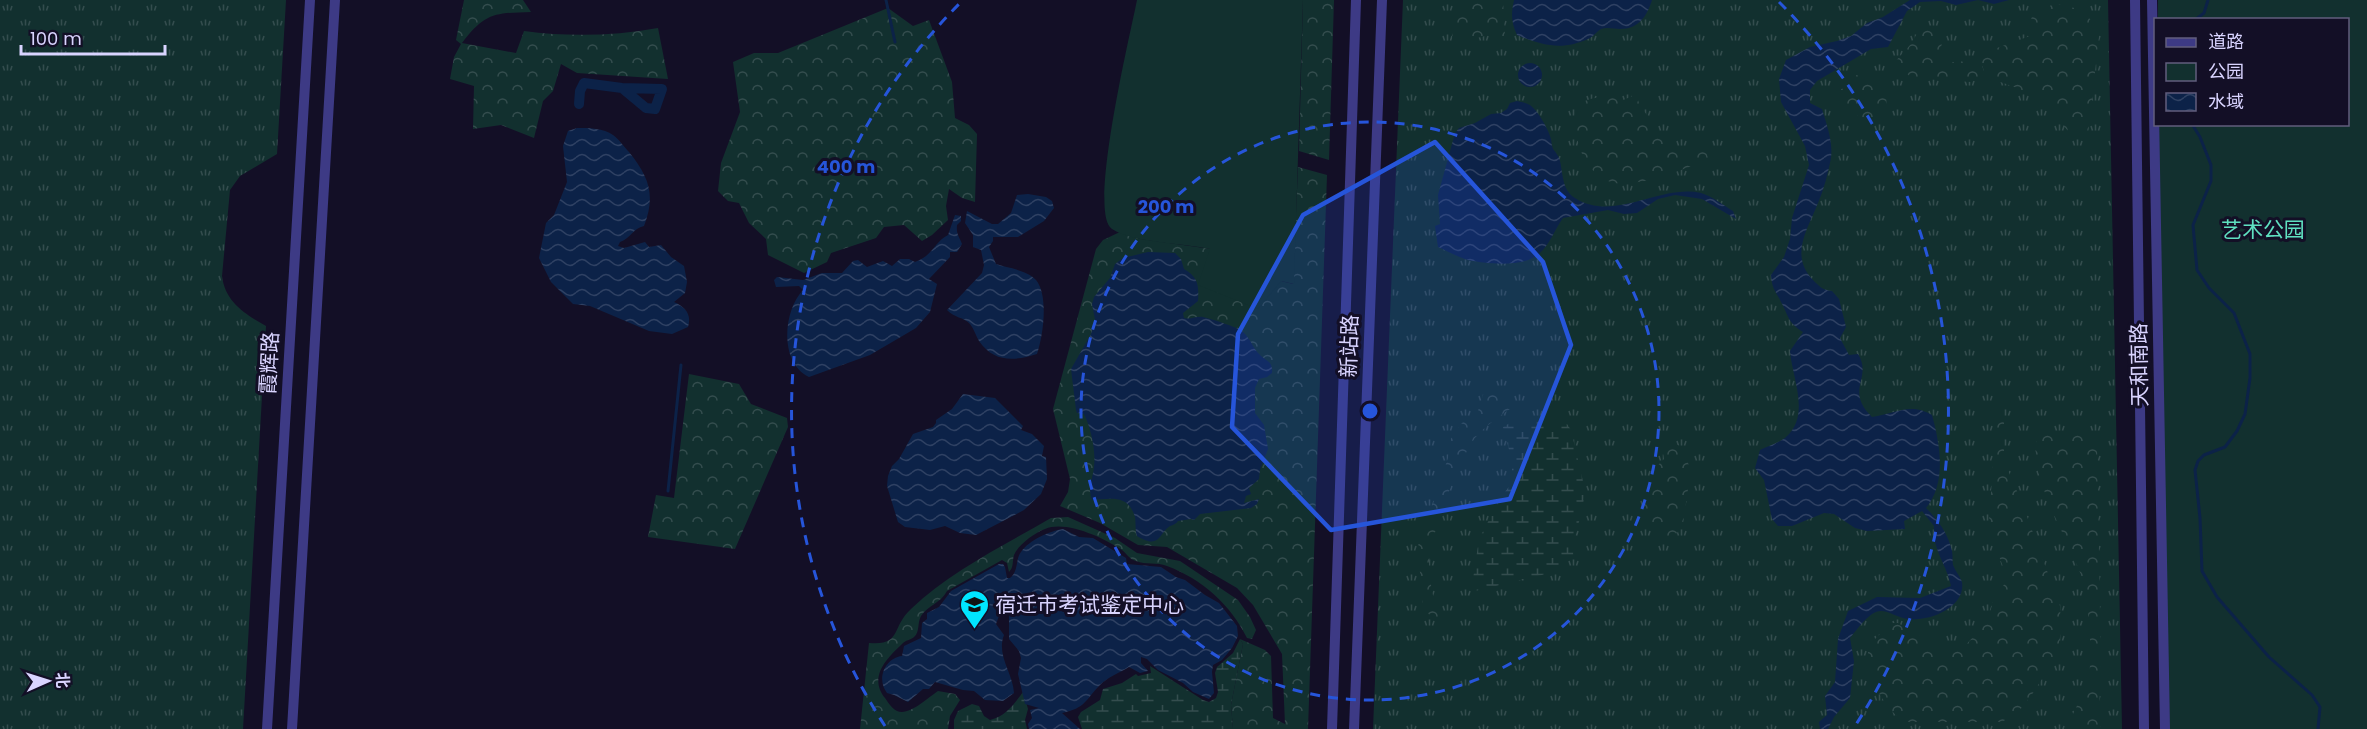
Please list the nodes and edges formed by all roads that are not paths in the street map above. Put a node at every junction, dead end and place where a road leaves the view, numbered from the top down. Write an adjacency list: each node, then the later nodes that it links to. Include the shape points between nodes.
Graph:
1 (310, 0): 9 (street, 霞辉路)
2 (335, 0): 10 (street)
3 (1356, 0): 11 (street, 新站路)
4 (1382, 0): 12 (street, 新站路)
5 (2135, 0): 13 (street, 天和南路)
6 (2152, 0): 7 (street, 天和南路)
7 (2154, 112)
8 (2154, 126): 14 (street, 天和南路)
9 (267, 729)
10 (292, 729)
11 (1332, 729)
12 (1354, 729)
13 (2144, 729)
14 (2165, 729)

